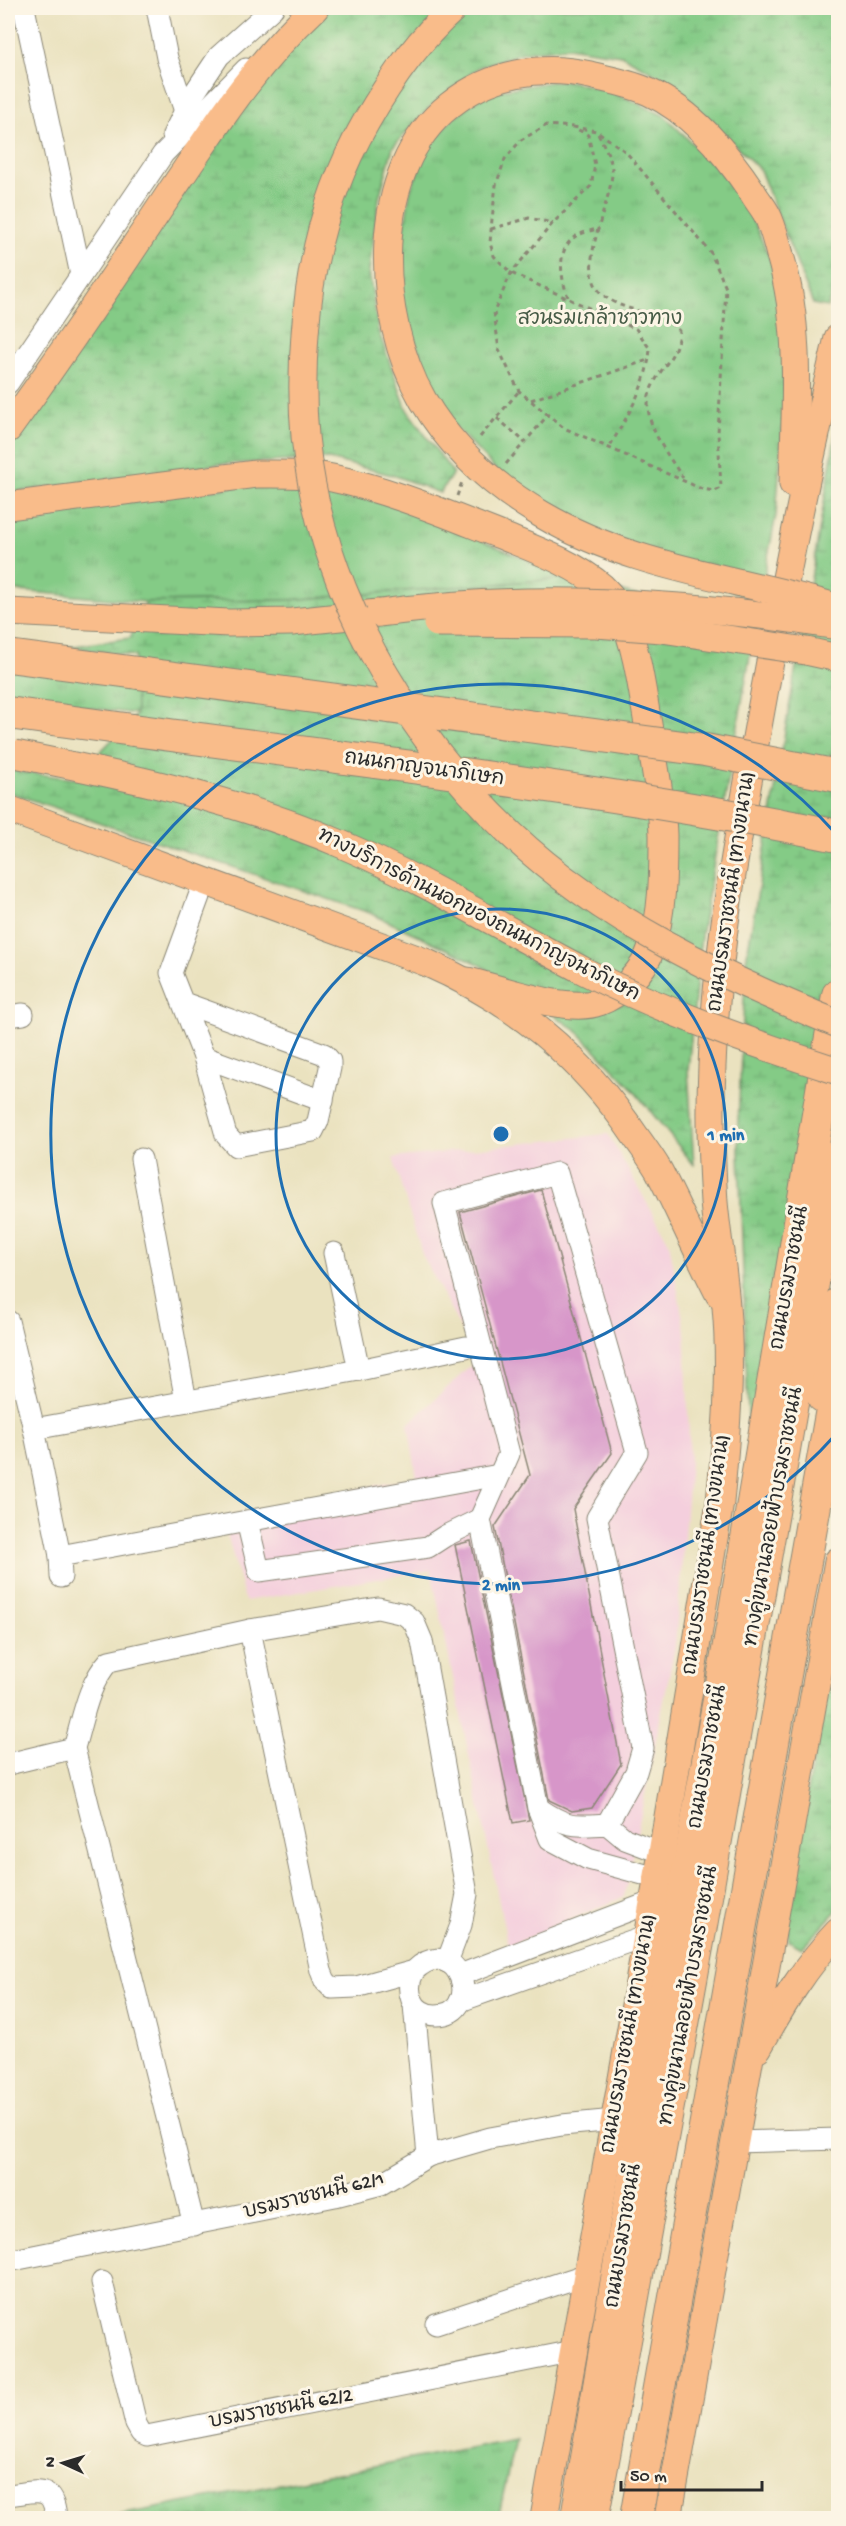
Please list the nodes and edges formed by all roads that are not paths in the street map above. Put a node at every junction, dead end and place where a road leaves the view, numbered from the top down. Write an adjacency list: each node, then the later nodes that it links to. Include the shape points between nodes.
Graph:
1 (24, 8): 9 (street)
2 (158, 8): 7 (street, via 167,58)
3 (273, 8): 7 (street, via 219,56)
4 (315, 8): 6 (main road)
5 (453, 8): 30 (main road, bridge, via 408,57 379,99 350,150 318,237 307,301 302,371 304,423 312,485 342,584 369,646 416,723 483,806 543,863 585,895 672,947)
6 (285, 35): 8 (street, via 243,71); 12 (main road, via 237,96)
7 (185, 111): 8 (street)
8 (163, 154): 9 (street)
9 (81, 275): 11 (street)
10 (838, 338): 14 (main road, ถนนบรมราชชนนี (ทางขนาน))
11 (8, 383)
12 (8, 429)
13 (8, 506): 27 (main road, via 256,474 329,478 363,486 543,553 603,588 621,611 632,641 655,771 663,832 659,909 651,950 638,974 616,994 582,1006 563,1005)
14 (794, 533): 15 (main road, bridge, via 797,391 789,284 769,217 739,172 706,134 677,109 649,92 618,82 543,70 508,75 476,88 450,105 426,129 402,172 387,254 398,339 423,399 455,444 508,493 557,523 618,551 683,571); 38 (main road, ถนนบรมราชชนนี (ทางขนาน), via 738,835 717,992 711,1119 714,1201)
15 (838, 608)
16 (8, 612): 17 (main road, via 229,623 292,622)
17 (380, 613): 18 (main road, bridge, via 482,602 603,602 731,610); 20 (main road, bridge, via 437,623 544,622 662,629)
18 (838, 626)
19 (8, 656): 23 (highway, bridge, via 705,750)
20 (838, 658)
21 (8, 713): 25 (highway, ถนนกาญจนาภิเษก, bridge, via 582,792 757,819)
22 (11, 753): 32 (main road, ทางบริการด้านนอกของถนนกาญจนาภิเษก, bridge, via 205,795 333,841 652,1003)
23 (838, 776)
24 (8, 809): 26 (main road)
25 (838, 836)
26 (205, 880): 27 (main road); 29 (street, via 172,969)
27 (468, 981): 38 (main road, via 528,1020 578,1064 614,1104 658,1169)
28 (838, 995): 72 (highway, ถนนบรมราชชนนี)
29 (184, 1003): 31 (street); 33 (street, via 324,1054 330,1068)
30 (838, 1024)
31 (204, 1057): 33 (street); 33 (street, via 226,1136 236,1146 313,1131)
32 (838, 1071)
33 (323, 1101)
34 (838, 1154): 78 (main road, ทางคู่ขนานลอยฟ้าบรมราชชนนี, via 698,1957)
35 (141, 1159): 43 (street)
36 (334, 1253): 41 (street)
37 (838, 1301): 79 (main road, ทางคู่ขนานลอยฟ้าบรมราชชนนี)
38 (727, 1308): 54 (main road, ถนนบรมราชชนนี (ทางขนาน), via 727,1399 720,1502)
39 (8, 1321): 44 (street)
40 (466, 1347): 41 (street)
41 (359, 1370): 43 (street)
42 (838, 1375): 80 (highway)
43 (186, 1401): 44 (street)
44 (34, 1429): 47 (street, via 61,1566)
45 (500, 1475): 46 (street); 47 (street); 53 (street, via 509,1454 444,1203 557,1173 637,1452 597,1518 643,1748 636,1772)
46 (480, 1519): 47 (street, via 428,1547 259,1571); 52 (street)
47 (247, 1521)
48 (838, 1561): 61 (main road)
49 (250, 1630): 50 (street, via 109,1660 92,1686); 57 (street, via 378,1608 404,1614 414,1622 422,1641 467,1894); 58 (street, via 325,1981 332,1988 342,1989)
50 (74, 1748): 51 (street); 66 (street)
51 (8, 1764)
52 (538, 1809): 53 (street, via 572,1826); 54 (street, via 550,1839 588,1858)
53 (607, 1824): 54 (street)
54 (658, 1877): 56 (main road, ถนนบรมราชชนนี (ทางขนาน)); 57 (street)
55 (838, 1932): 61 (main road, via 819,1952 781,2007)
56 (648, 1935): 59 (street); 62 (main road, ถนนบรมราชชนนี (ทางขนาน))
57 (454, 1969): 58 (street, via 429,1960); 59 (street, via 463,1984)
58 (414, 1971): 60 (street, via 408,1988)
59 (460, 2001): 60 (street, via 438,2015)
60 (414, 2005): 65 (street)
61 (747, 2067): 64 (main road)
62 (615, 2120): 65 (street, บรมราชชนนี 62/1, via 490,2138); 68 (main road, ถนนบรมราชชนนี (ทางขนาน))
63 (838, 2139): 64 (street)
64 (734, 2142): 81 (main road)
65 (428, 2156): 66 (street, บรมราชชนนี 62/1, via 381,2184)
66 (194, 2225): 67 (street, บรมราชชนนี 62/1)
67 (8, 2261)
68 (588, 2274): 70 (street); 71 (main road, ถนนบรมราชชนนี (ทางขนาน))
69 (102, 2282): 71 (street, บรมราชชนนี 62/2, via 136,2424 147,2436)
70 (436, 2324)
71 (574, 2351): 75 (main road, ถนนบรมราชชนนี (ทางขนาน))
72 (590, 2448): 76 (highway); 77 (highway, ถนนบรมราชชนนี)
73 (8, 2495): 74 (street, via 48,2494 54,2502)
74 (56, 2518)
75 (544, 2518)
76 (571, 2518)
77 (577, 2518)
78 (595, 2518)
79 (620, 2518)
80 (636, 2518)
81 (668, 2518)

